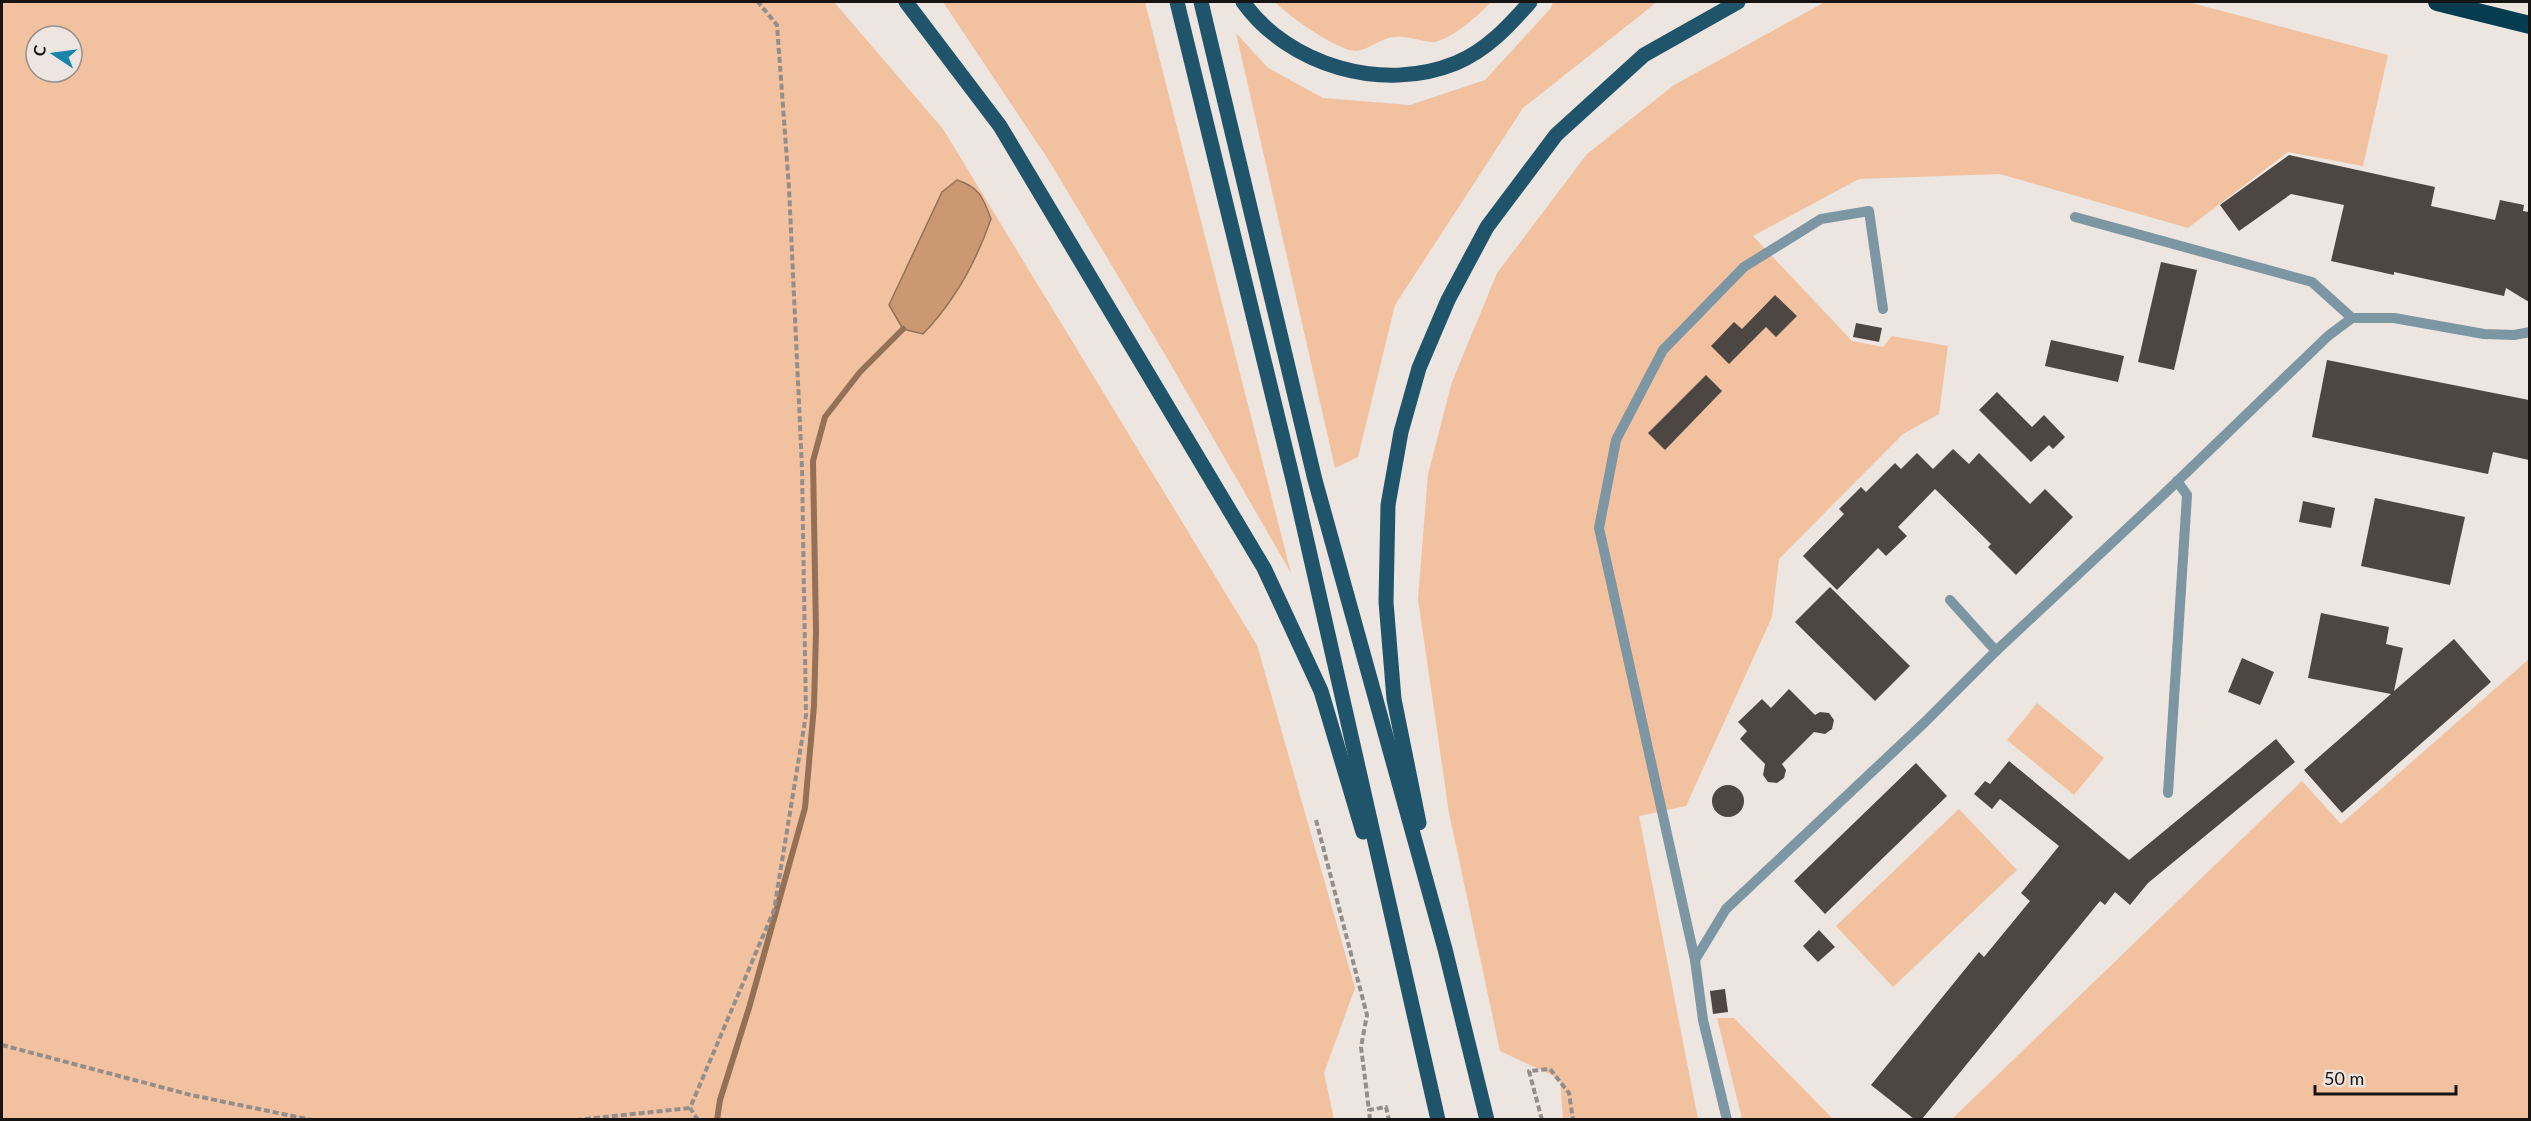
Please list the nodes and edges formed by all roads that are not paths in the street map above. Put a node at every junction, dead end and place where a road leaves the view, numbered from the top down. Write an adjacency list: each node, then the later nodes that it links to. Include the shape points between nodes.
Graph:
1 (906, 2): 18 (main road, via 1000,126 1264,568 1321,692)
2 (1177, 2): 18 (main road, via 1294,484)
3 (1201, 2): 17 (main road, via 1315,480)
4 (1243, 2): 5 (main road, via 1285,42 1323,63 1369,75 1413,76 1458,62 1501,35)
5 (1530, 2)
6 (1738, 2): 17 (main road, via 1644,55 1556,135 1487,227 1448,300 1419,368 1401,432 1388,505 1386,602 1394,699)
7 (2437, 2): 8 (highway)
8 (2529, 25)
9 (2075, 217): 11 (lane, via 2312,282)
10 (1883, 309): 19 (lane, via 1869,211 1821,219 1744,267 1663,350 1616,440 1599,528)
11 (2352, 318): 12 (lane, via 2394,318 2484,334); 13 (lane, via 2328,336)
12 (2529, 332)
13 (2177, 481): 15 (lane); 16 (lane, via 2187,495)
14 (1950, 600): 15 (lane)
15 (1996, 651): 19 (lane, via 1726,909)
16 (2168, 793)
17 (1445, 950): 21 (main road)
18 (1400, 959): 20 (main road)
19 (1695, 960): 22 (lane, via 1703,1020)
20 (1438, 1119)
21 (1487, 1119)
22 (1726, 1119)

